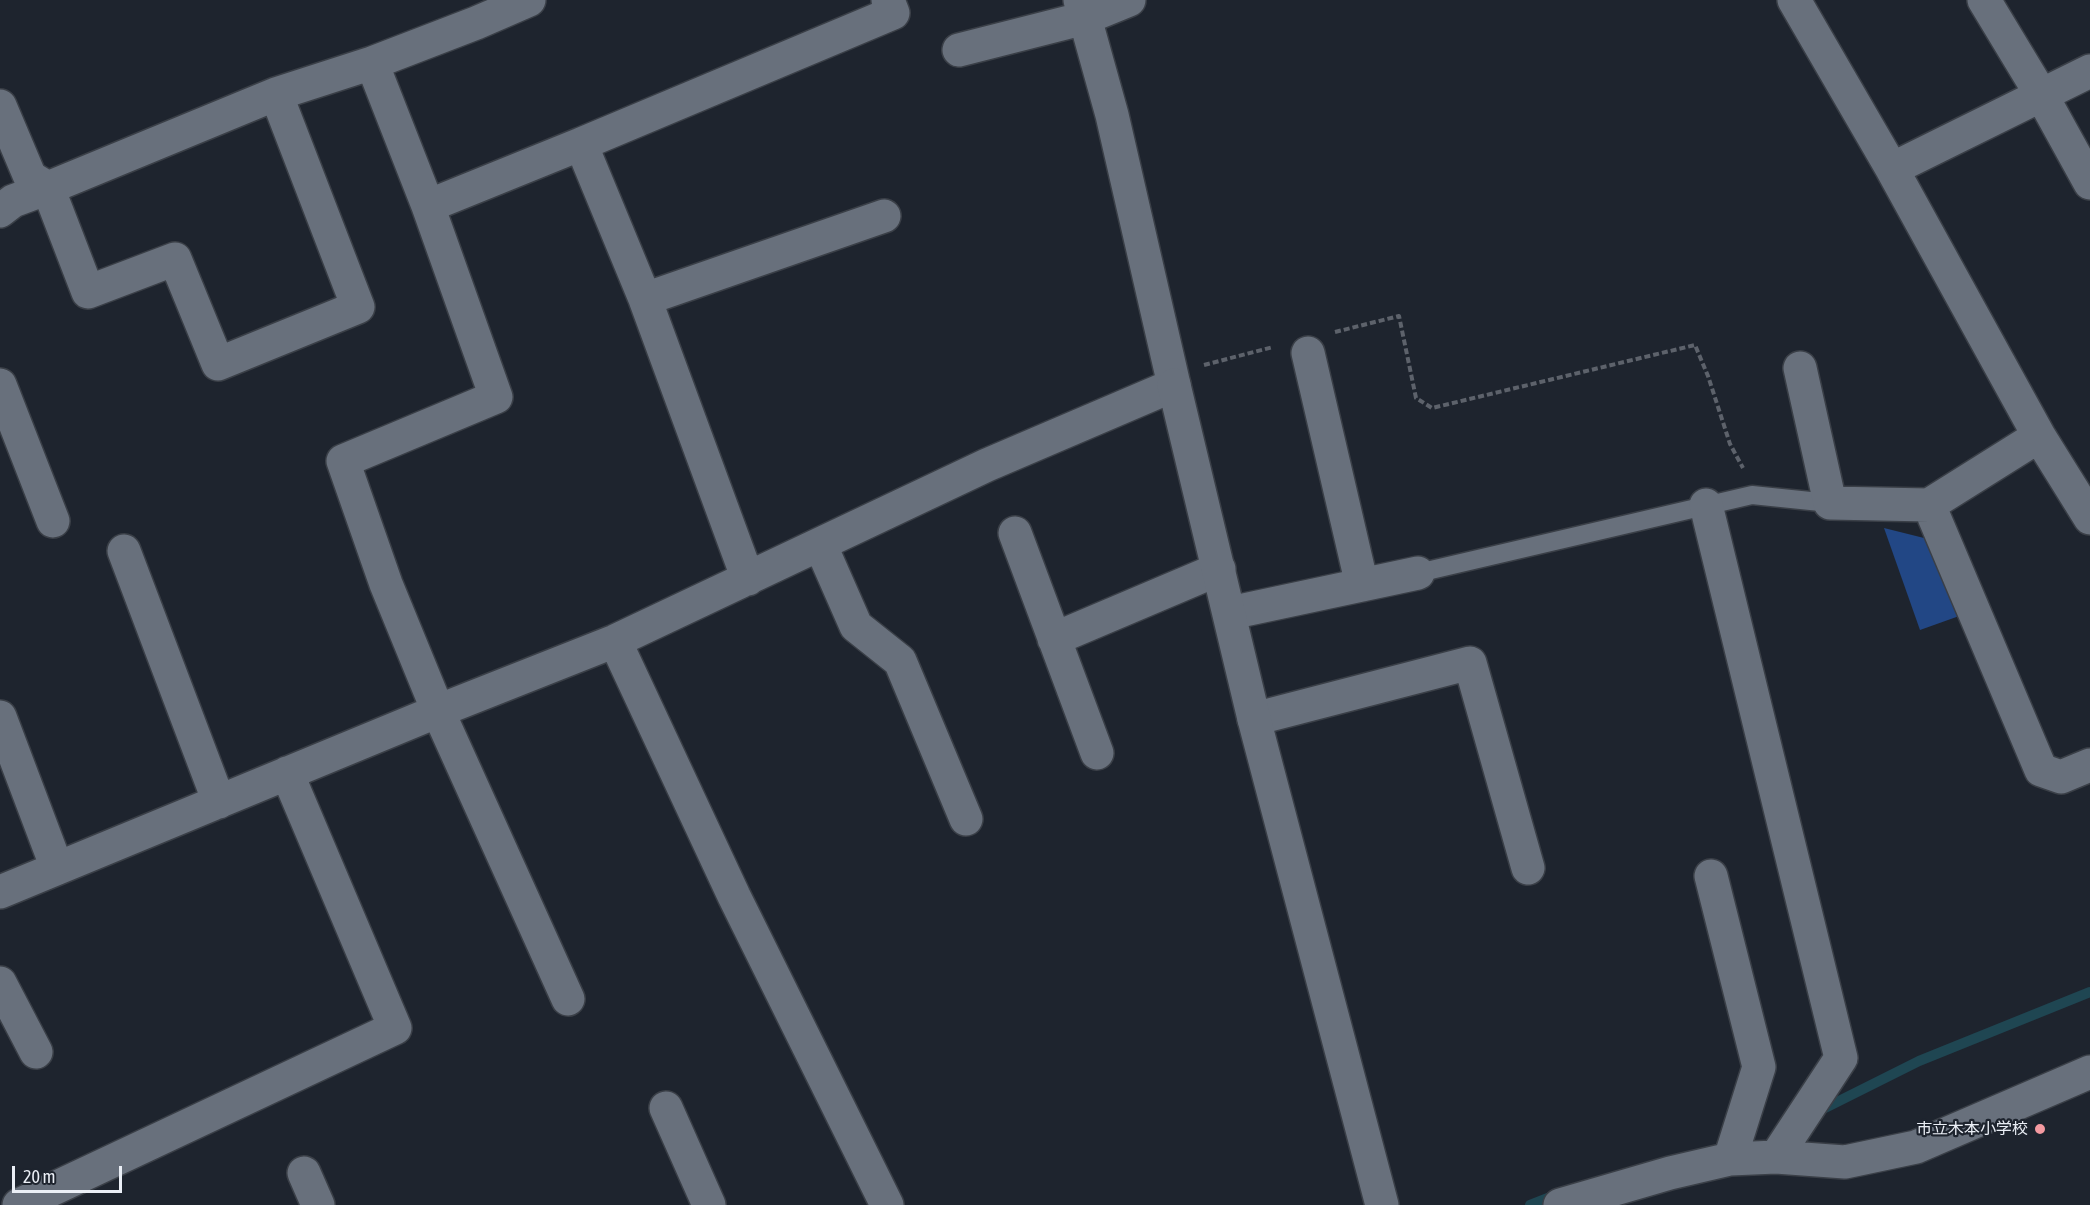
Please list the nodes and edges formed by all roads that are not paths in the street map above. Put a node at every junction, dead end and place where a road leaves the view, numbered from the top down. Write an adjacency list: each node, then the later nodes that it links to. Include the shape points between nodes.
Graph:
1 (529, 0): 7 (street)
2 (888, 0): 14 (street, via 893,13)
3 (1129, 0): 6 (street)
4 (1794, 0): 15 (street)
5 (1984, 0): 12 (street)
6 (1083, 9): 8 (street); 24 (street)
7 (472, 12): 9 (street)
8 (959, 50)
9 (372, 63): 11 (street); 18 (street)
10 (2090, 71): 12 (street)
11 (276, 94): 17 (street); 17 (street, via 358,307 218,364 175,258 88,292)
12 (2042, 96): 15 (street); 16 (street)
13 (0, 106): 17 (street, via 30,177)
14 (581, 144): 18 (street); 21 (street)
15 (1892, 170): 26 (street)
16 (2090, 183)
17 (48, 188): 19 (street)
18 (428, 206): 42 (street, via 496,397 343,461 386,584)
19 (0, 211)
20 (884, 216): 21 (street)
21 (645, 299): 37 (street)
22 (1320, 343): 38 (street)
23 (1800, 368): 27 (street)
24 (1186, 376): 33 (street); 35 (street)
25 (0, 385): 31 (street)
26 (2039, 436): 29 (street); 30 (street)
27 (1830, 504): 28 (lane, via 1756,495); 29 (street)
28 (1706, 505): 36 (lane); 59 (street, via 1841,1058)
29 (1929, 505): 46 (street, via 2041,770 2061,777)
30 (2090, 518)
31 (53, 521)
32 (1015, 533): 40 (street)
33 (820, 544): 37 (street); 49 (street, via 856,626 900,661)
34 (124, 551): 48 (street)
35 (1219, 569): 39 (street); 40 (street)
36 (1418, 573): 38 (street)
37 (748, 579): 41 (street)
38 (1362, 585): 39 (street)
39 (1230, 613): 44 (street)
40 (1054, 639): 45 (street)
41 (615, 641): 42 (street); 65 (street, via 734,896)
42 (438, 711): 47 (street); 55 (street)
43 (0, 717): 50 (street)
44 (1254, 719): 51 (street, via 1470,663); 66 (street)
45 (1097, 753)
46 (2090, 765)
47 (287, 773): 48 (street); 62 (street, via 395,1028)
48 (219, 802): 50 (street)
49 (966, 819)
50 (57, 868): 53 (street)
51 (1528, 868)
52 (1711, 876): 60 (street, via 1759,1067)
53 (0, 892)
54 (0, 983): 56 (street)
55 (568, 999)
56 (36, 1052)
57 (2090, 1072): 59 (street, via 1916,1147 1845,1162)
58 (666, 1108): 64 (street)
59 (1776, 1157): 60 (street)
60 (1730, 1159): 67 (street)
61 (304, 1173): 63 (street)
62 (19, 1205)
63 (318, 1205)
64 (709, 1205)
65 (887, 1205)
66 (1382, 1205)
67 (1560, 1205)

